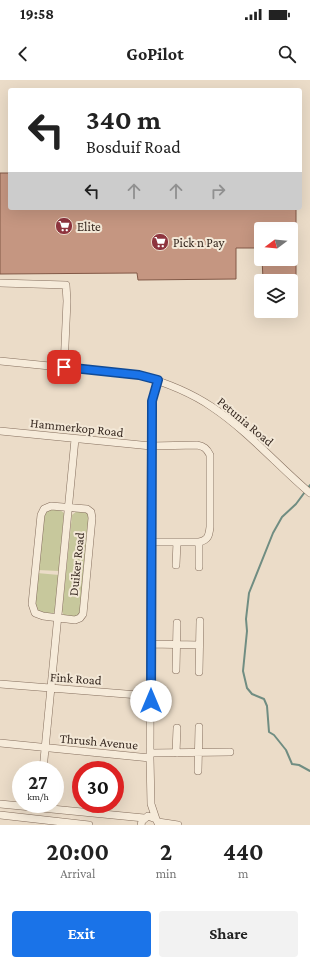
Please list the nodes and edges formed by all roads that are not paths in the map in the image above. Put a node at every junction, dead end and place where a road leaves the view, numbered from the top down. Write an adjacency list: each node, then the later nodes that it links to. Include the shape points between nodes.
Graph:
1 (0, 283): 3 (street, via 66,285)
2 (0, 361): 3 (street, Petunia Road)
3 (64, 367): 4 (street, Petunia Road, via 139,375)
4 (158, 380): 7 (street, via 152,401); 8 (street, Petunia Road, via 190,394 216,410)
5 (0, 431): 6 (street, Hammerkop Road)
6 (75, 439): 7 (street, Hammerkop Road); 9 (street, Duiker Road)
7 (151, 446): 10 (street); 12 (street, Hammerkop Road, via 197,445 208,450 210,534)
8 (310, 493)
9 (69, 507): 15 (street, Duiker Road); 15 (street, Duiker Road, via 87,509 91,512 92,518 83,614 75,620); 15 (street, Duiker Road, via 51,506 44,508 41,514 32,604 35,613)
10 (151, 542): 11 (street); 18 (street)
11 (177, 542): 12 (street); 13 (street)
12 (199, 542): 14 (street)
13 (176, 565)
14 (199, 567)
15 (57, 618): 24 (street, Duiker Road)
16 (200, 621): 20 (street)
17 (176, 623): 19 (street)
18 (151, 644): 19 (street); 25 (street)
19 (176, 645): 20 (street); 21 (street)
20 (199, 645): 22 (street)
21 (176, 670)
22 (199, 672)
23 (0, 684): 24 (street, Fink Road)
24 (51, 688): 25 (street, Fink Road); 29 (street, Duiker Road)
25 (151, 696): 33 (street)
26 (199, 727): 31 (street)
27 (177, 728): 30 (street)
28 (0, 743): 29 (street, Thrush Avenue)
29 (46, 748): 33 (street, Thrush Avenue); 34 (street, Duiker Road)
30 (176, 752): 31 (street, Thrush Avenue); 33 (street, Thrush Avenue)
31 (199, 752): 32 (street, Thrush Avenue); 35 (street)
32 (230, 752)
33 (150, 755): 37 (street)
34 (44, 761)
35 (198, 771)
36 (0, 804): 38 (street)
37 (151, 804): 43 (street); 44 (street)
38 (12, 805)
39 (64, 809): 43 (street)
40 (38, 813): 42 (street)
41 (0, 815): 42 (street)
42 (38, 819): 45 (street)
43 (144, 820): 44 (street, via 151,817)
44 (157, 822): 46 (street)
45 (89, 825)
46 (178, 825)

